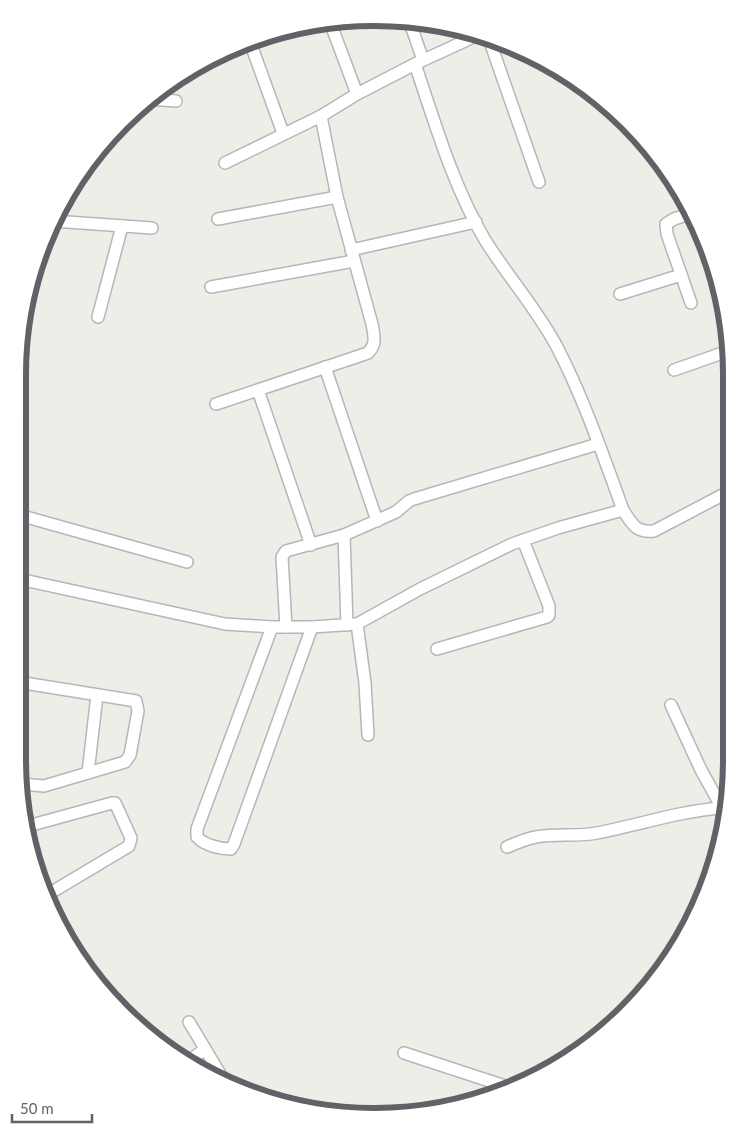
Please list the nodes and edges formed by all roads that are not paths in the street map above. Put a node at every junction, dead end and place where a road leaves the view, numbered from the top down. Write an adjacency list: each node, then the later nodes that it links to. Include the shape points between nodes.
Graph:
1 (411, 28): 6 (street)
2 (333, 29): 7 (street)
3 (469, 39): 6 (street)
4 (492, 47): 13 (street)
5 (252, 49): 11 (street)
6 (419, 62): 7 (street); 18 (street, via 448,157)
7 (357, 94): 10 (street)
8 (160, 100): 9 (street)
9 (176, 101)
10 (321, 116): 11 (street); 14 (street)
11 (283, 133): 12 (street)
12 (225, 163)
13 (540, 182)
14 (337, 198): 16 (street); 21 (street)
15 (685, 215): 22 (street, via 666,224)
16 (218, 219)
17 (61, 222): 19 (street)
18 (476, 222): 21 (street); 32 (street, via 546,327)
19 (122, 226): 20 (street); 26 (street)
20 (152, 228)
21 (352, 256): 23 (street); 28 (street, via 375,341 368,354)
22 (681, 275): 24 (street); 25 (street)
23 (212, 287)
24 (620, 294)
25 (691, 303)
26 (98, 317)
27 (722, 353): 29 (street)
28 (326, 367): 30 (street); 36 (street)
29 (674, 370)
30 (258, 390): 31 (street); 39 (street)
31 (216, 404)
32 (598, 444): 34 (street); 36 (street, via 414,499)
33 (723, 495): 34 (street, via 644,532 630,521)
34 (623, 510): 38 (street)
35 (26, 517): 40 (street)
36 (377, 521): 37 (street)
37 (344, 535): 39 (street); 42 (street)
38 (523, 540): 42 (street); 46 (street, via 549,606 548,617)
39 (310, 546): 44 (street, via 283,554)
40 (187, 562)
41 (26, 581): 43 (street, via 226,624)
42 (352, 624): 45 (street); 50 (street, via 365,683)
43 (272, 627): 44 (street); 45 (street, via 197,829 201,842 225,849 234,844)
44 (286, 627): 45 (street)
45 (312, 627)
46 (437, 649)
47 (26, 683): 48 (street)
48 (97, 695): 51 (street); 51 (street, via 136,702 138,711 130,755 125,762)
49 (670, 705): 53 (street)
50 (368, 735)
51 (88, 773): 52 (street, via 44,786)
52 (27, 784)
53 (720, 804)
54 (719, 810): 56 (street, via 704,809 595,833 537,836)
55 (33, 825): 57 (street, via 112,802 131,838 129,846)
56 (507, 847)
57 (53, 892)
58 (188, 1022): 59 (street)
59 (205, 1049): 61 (street); 62 (street)
60 (404, 1053): 63 (street)
61 (194, 1057)
62 (220, 1072)
63 (499, 1084)

